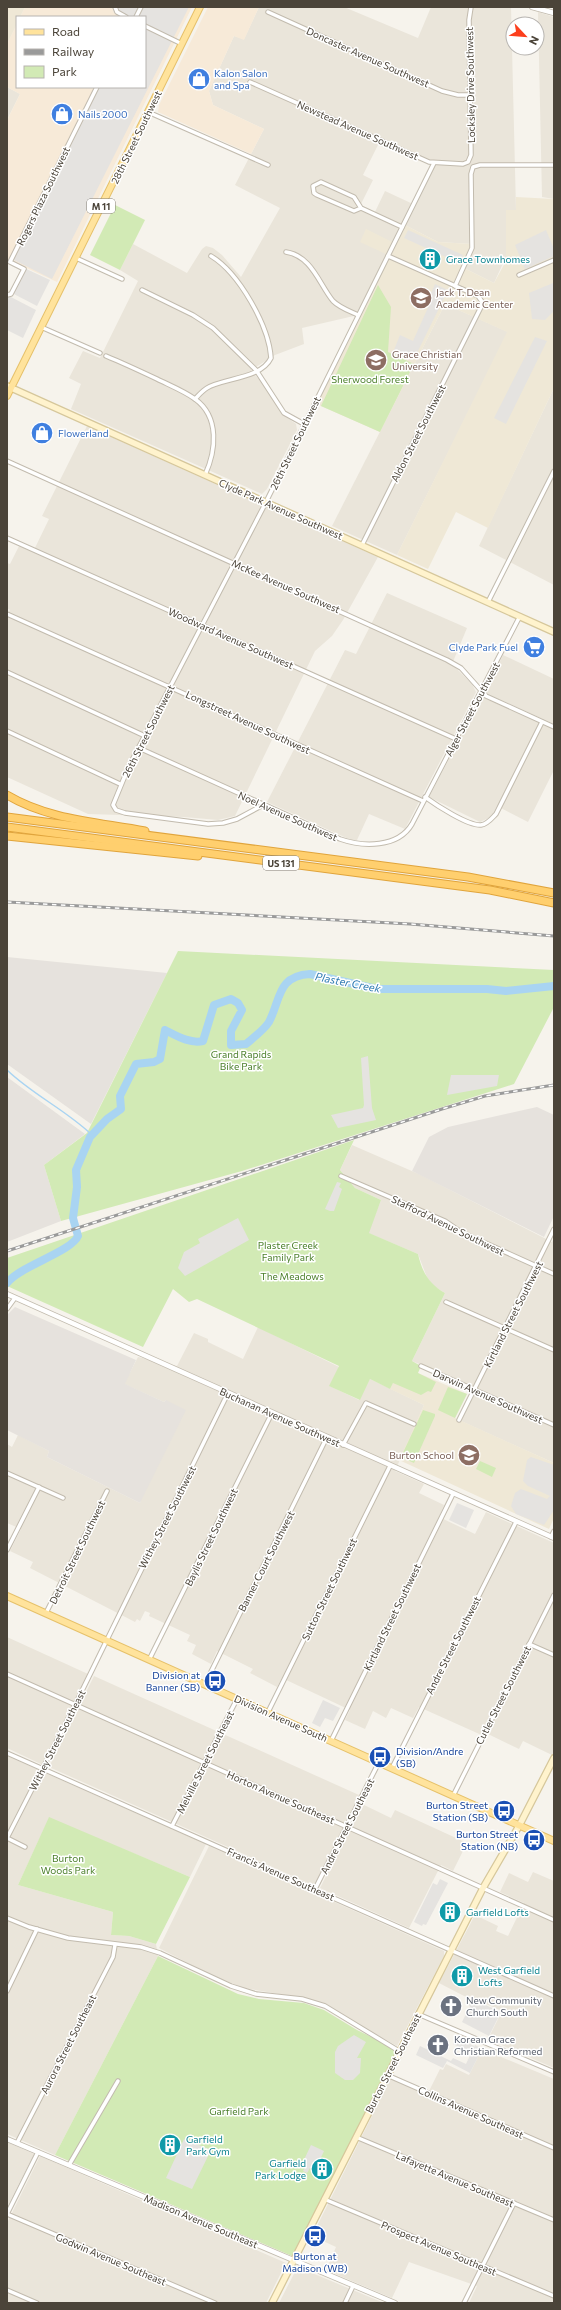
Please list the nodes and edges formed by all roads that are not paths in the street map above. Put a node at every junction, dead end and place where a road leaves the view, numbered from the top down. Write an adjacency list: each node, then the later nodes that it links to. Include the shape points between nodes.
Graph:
1 (115, 7): 8 (street, via 117,12)
2 (141, 7): 9 (street)
3 (200, 7): 11 (main road, 28th Street Southwest / M 11)
4 (471, 7): 14 (street, Locksley Drive Southwest)
5 (532, 7): 7 (street)
6 (268, 12): 14 (street, Doncaster Avenue Southwest, via 442,91)
7 (554, 13)
8 (124, 16)
9 (136, 16)
10 (146, 26): 11 (street)
11 (182, 44): 15 (main road, 28th Street Southwest / M 11)
12 (250, 82): 17 (street, Newstead Avenue Southwest)
13 (97, 88): 31 (street, Rogers Plaza Southwest, via 10,262 24,269 11,294)
14 (469, 95): 16 (street, Locksley Drive Southwest, via 471,155)
15 (148, 112): 18 (street); 25 (main road, 28th Street Southwest / M 11)
16 (468, 162): 17 (street, Newstead Avenue Southwest, via 461,165)
17 (434, 163): 21 (street, 26th Street Southwest)
18 (268, 165)
19 (554, 165): 29 (street, via 473,167 472,248)
20 (361, 208): 20 (street, via 354,197 321,182 313,186 317,195 354,211); 21 (street)
21 (402, 227): 24 (street, 26th Street Southwest)
22 (286, 252): 32 (street, via 297,255 315,272 333,301)
23 (211, 256): 36 (street, via 222,263 242,289 261,324 271,358)
24 (388, 256): 29 (street); 32 (street, 26th Street Southwest)
25 (76, 258): 28 (street); 33 (main road, 28th Street Southwest / M 11)
26 (554, 260): 27 (street)
27 (519, 275)
28 (122, 279)
29 (455, 286): 46 (street, Aldon Street Southwest, via 482,300 481,307)
30 (142, 290): 36 (street, via 193,315 213,328)
31 (7, 295)
32 (358, 315): 40 (street, 26th Street Southwest)
33 (41, 327): 34 (street); 37 (main road, 28th Street Southwest / M 11)
34 (100, 352)
35 (106, 356): 39 (street)
36 (256, 370): 39 (street, via 238,379 207,388); 40 (street, via 284,413)
37 (9, 387): 38 (main road, 28th Street Southwest / M 11); 43 (main road, Clyde Park Avenue Southwest)
38 (7, 396)
39 (195, 399): 43 (street, via 206,411 214,436 213,456)
40 (304, 424): 44 (street, 26th Street Southwest)
41 (7, 461): 47 (street, McKee Avenue Southwest)
42 (554, 471): 48 (street)
43 (205, 475): 44 (main road, Clyde Park Avenue Southwest)
44 (266, 502): 46 (main road, Clyde Park Avenue Southwest); 47 (street, 26th Street Southwest)
45 (7, 538): 51 (street, Woodward Avenue Southwest)
46 (362, 545): 48 (main road, Clyde Park Avenue Southwest)
47 (234, 563): 51 (street, 26th Street Southwest); 55 (street, McKee Avenue Southwest, via 455,664)
48 (488, 602): 50 (main road, Clyde Park Avenue Southwest)
49 (7, 614): 54 (street, Longstreet Avenue Southwest)
50 (520, 616): 52 (main road, Clyde Park Avenue Southwest); 55 (street, Alger Street Southwest)
51 (202, 625): 54 (street, 26th Street Southwest); 60 (street, Woodward Avenue Southwest)
52 (553, 631)
53 (7, 672): 59 (street)
54 (171, 686): 59 (street, 26th Street Southwest); 64 (street, Longstreet Avenue Southwest)
55 (481, 691): 56 (street, McKee Avenue Southwest, via 486,696); 60 (street, Alger Street Southwest)
56 (542, 722): 57 (street, McKee Avenue Southwest); 64 (street, Longstreet Avenue Southwest, via 492,818 481,825 452,814)
57 (554, 727)
58 (7, 731): 62 (street)
59 (145, 736): 61 (street, 26th Street Southwest)
60 (456, 739): 64 (street, Alger Street Southwest)
61 (139, 748): 62 (street, 26th Street Southwest); 65 (street, Noel Avenue Southwest)
62 (120, 784): 65 (street, 26th Street Southwest, via 114,797 114,807 125,813 208,824 237,819)
63 (7, 795): 69 (highway, via 29,807 53,815)
64 (424, 799): 65 (street, Noel Avenue Southwest, via 403,836 369,844 355,844 340,839)
65 (263, 805)
66 (7, 817): 69 (highway, US 131)
67 (7, 827): 70 (highway, US 131)
68 (7, 836): 70 (highway, via 182,856)
69 (218, 844): 71 (highway, US 131, via 490,880)
70 (233, 857): 72 (highway, US 131, via 484,890)
71 (554, 894)
72 (554, 903)
73 (342, 1176): 75 (street, Stafford Avenue Southwest, via 445,1221 461,1232)
74 (554, 1230): 75 (street, Kirtland Street Southwest)
75 (537, 1266): 76 (street, Stafford Avenue Southwest); 81 (street, Kirtland Street Southwest)
76 (554, 1274)
77 (7, 1294): 78 (street, Buchanan Avenue Southwest)
78 (15, 1298): 80 (street); 85 (street, Buchanan Avenue Southwest)
79 (446, 1302): 81 (street)
80 (7, 1309)
81 (506, 1328): 82 (street); 84 (street, Kirtland Street Southwest)
82 (554, 1350)
83 (422, 1366): 84 (street, Darwin Avenue Southwest)
84 (474, 1390): 87 (street, Kirtland Street Southwest); 89 (street, Darwin Avenue Southwest)
85 (228, 1393): 86 (street, Buchanan Avenue Southwest); 105 (street, Withey Street Southwest)
86 (272, 1413): 90 (street, Buchanan Avenue Southwest); 108 (street, Baylis Street Southwest)
87 (459, 1420)
88 (414, 1424): 91 (street, via 366,1403)
89 (554, 1425)
90 (327, 1438): 91 (street, Buchanan Avenue Southwest); 110 (street, Banner Court Southwest)
91 (343, 1445): 92 (street, Buchanan Avenue Southwest)
92 (390, 1466): 96 (street, Buchanan Avenue Southwest); 113 (street, Sutton Street Southwest)
93 (7, 1473): 94 (street)
94 (39, 1487): 97 (street); 101 (street)
95 (107, 1491): 104 (street, Detroit Street Southwest)
96 (453, 1494): 98 (street, Buchanan Avenue Southwest); 114 (street, Kirtland Street Southwest)
97 (63, 1498)
98 (516, 1522): 100 (street, Buchanan Avenue Southwest); 119 (street, Andre Street Southwest)
99 (554, 1531): 100 (street)
100 (552, 1538)
101 (7, 1550)
102 (554, 1595): 106 (street, Cutler Street Southwest)
103 (8, 1597): 104 (main road, Division Avenue South)
104 (46, 1613): 105 (main road, Division Avenue South)
105 (106, 1640): 108 (main road, Division Avenue South); 112 (street, Withey Street Southeast)
106 (529, 1644): 107 (street); 121 (street, Cutler Street Southwest)
107 (554, 1655)
108 (149, 1660): 110 (main road, Division Avenue South)
109 (7, 1674): 112 (street, Horton Avenue Southeast)
110 (204, 1684): 111 (main road, Division Avenue South)
111 (237, 1699): 113 (main road, Division Avenue South); 118 (street, Melville Street Southeast)
112 (75, 1706): 118 (street, Horton Avenue Southeast); 120 (street, Withey Street Southeast)
113 (268, 1712): 114 (main road, Division Avenue South)
114 (331, 1741): 117 (main road, Division Avenue South)
115 (7, 1753): 120 (street, Francis Avenue Southeast)
116 (554, 1758): 124 (main road, Burton Street Southeast)
117 (379, 1762): 119 (main road, Division Avenue South); 123 (street, Andre Street Southeast)
118 (205, 1763): 122 (street, Melville Street Southeast); 123 (street, Horton Avenue Southeast)
119 (392, 1768): 121 (main road, Division Avenue South)
120 (43, 1769): 122 (street, Francis Avenue Southeast); 125 (street, Withey Street Southeast)
121 (453, 1796): 124 (main road, Division Avenue South)
122 (172, 1826): 129 (street, Francis Avenue Southeast)
123 (347, 1826): 128 (street, Horton Avenue Southeast); 129 (street, Andre Street Southeast)
124 (519, 1826): 126 (main road, Division Avenue South); 128 (main road, Burton Street Southeast)
125 (7, 1838): 127 (street)
126 (554, 1841)
127 (25, 1847)
128 (483, 1888): 131 (street, Horton Avenue Southeast); 134 (main road, Burton Street Southeast)
129 (315, 1889): 134 (street, Francis Avenue Southeast)
130 (7, 1918): 132 (street)
131 (554, 1920)
132 (37, 1929): 133 (street, via 72,1938); 135 (street)
133 (115, 1944): 138 (street, via 141,1947 160,1953 224,1983 256,1994 302,1999 325,2006); 144 (street, Aurora Street Southeast, via 113,1957)
134 (451, 1950): 136 (street, Francis Avenue Southeast); 137 (main road, Burton Street Southeast)
135 (7, 1991)
136 (554, 1996)
137 (418, 2014): 138 (main road, Burton Street Southeast); 139 (street)
138 (400, 2051): 140 (main road, Burton Street Southeast)
139 (554, 2072)
140 (387, 2075): 142 (main road, Burton Street Southeast); 145 (street, Collins Avenue Southeast)
141 (118, 2080): 147 (street)
142 (356, 2137): 148 (main road, Burton Street Southeast); 149 (street, Lafayette Avenue Southeast)
143 (7, 2139): 144 (street, Madison Avenue Southeast)
144 (17, 2143): 146 (street, Madison Avenue Southeast)
145 (554, 2148)
146 (38, 2152): 147 (street, Madison Avenue Southeast); 150 (street)
147 (69, 2165): 152 (street, Madison Avenue Southeast)
148 (324, 2199): 152 (main road, Burton Street Southeast); 153 (street, Prospect Avenue Southeast)
149 (514, 2204): 151 (street, Lafayette Avenue Southeast); 153 (street)
150 (7, 2214): 158 (street, Godwin Avenue Southeast)
151 (554, 2220)
152 (293, 2260): 154 (street, Madison Avenue Southeast); 159 (main road, Burton Street Southeast)
153 (483, 2266): 156 (street, Prospect Avenue Southeast); 162 (street)
154 (353, 2286): 160 (street); 161 (street, Madison Avenue Southeast)
155 (7, 2290): 157 (street)
156 (554, 2296)
157 (37, 2303)
158 (215, 2303)
159 (272, 2303)
160 (345, 2303)
161 (395, 2303)
162 (464, 2303)

